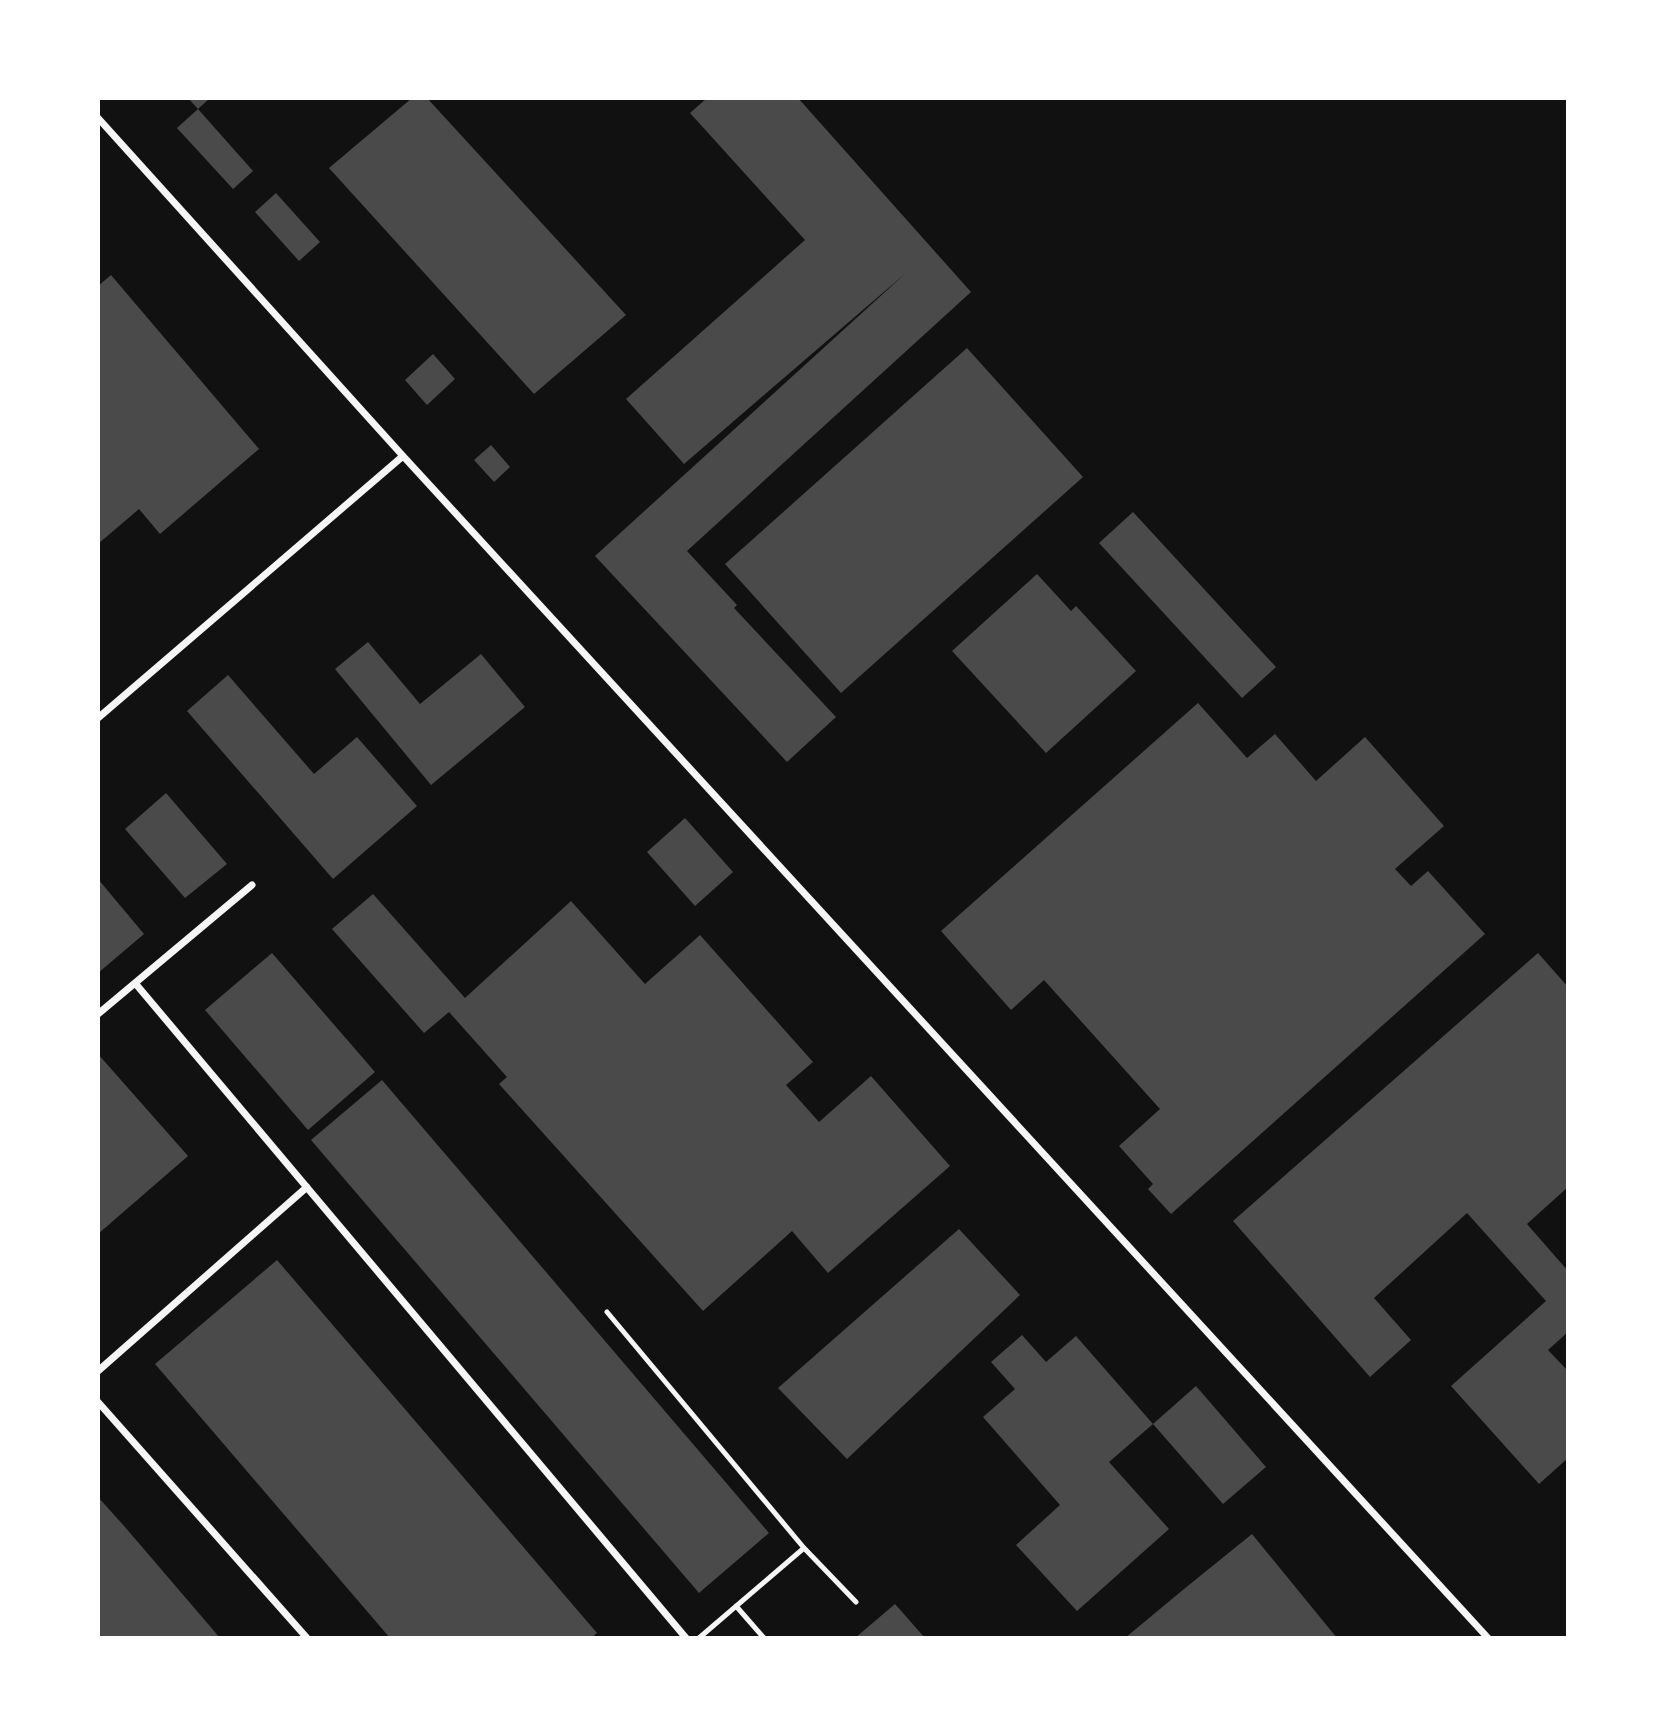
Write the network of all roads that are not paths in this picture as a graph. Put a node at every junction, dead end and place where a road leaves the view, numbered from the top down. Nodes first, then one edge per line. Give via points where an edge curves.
1 (98, 118) edge
2 (403, 456) junction
3 (98, 718) edge
4 (252, 885) dead end
5 (135, 983) junction
6 (98, 1014) edge
7 (307, 1187) junction
8 (607, 1312) dead end
9 (98, 1371) edge
10 (98, 1402) edge
11 (804, 1548) junction
12 (856, 1602) dead end
13 (736, 1606) junction
14 (307, 1638) edge
15 (686, 1638) edge
16 (699, 1638) edge
17 (764, 1638) edge
18 (1488, 1638) edge

1 - 2 street
2 - 3 street
2 - 18 street
4 - 5 street
5 - 6 street
5 - 7 street
7 - 9 street
7 - 15 street
8 - 11 lane
10 - 14 street
11 - 12 lane
11 - 13 lane
13 - 16 lane
13 - 17 lane

